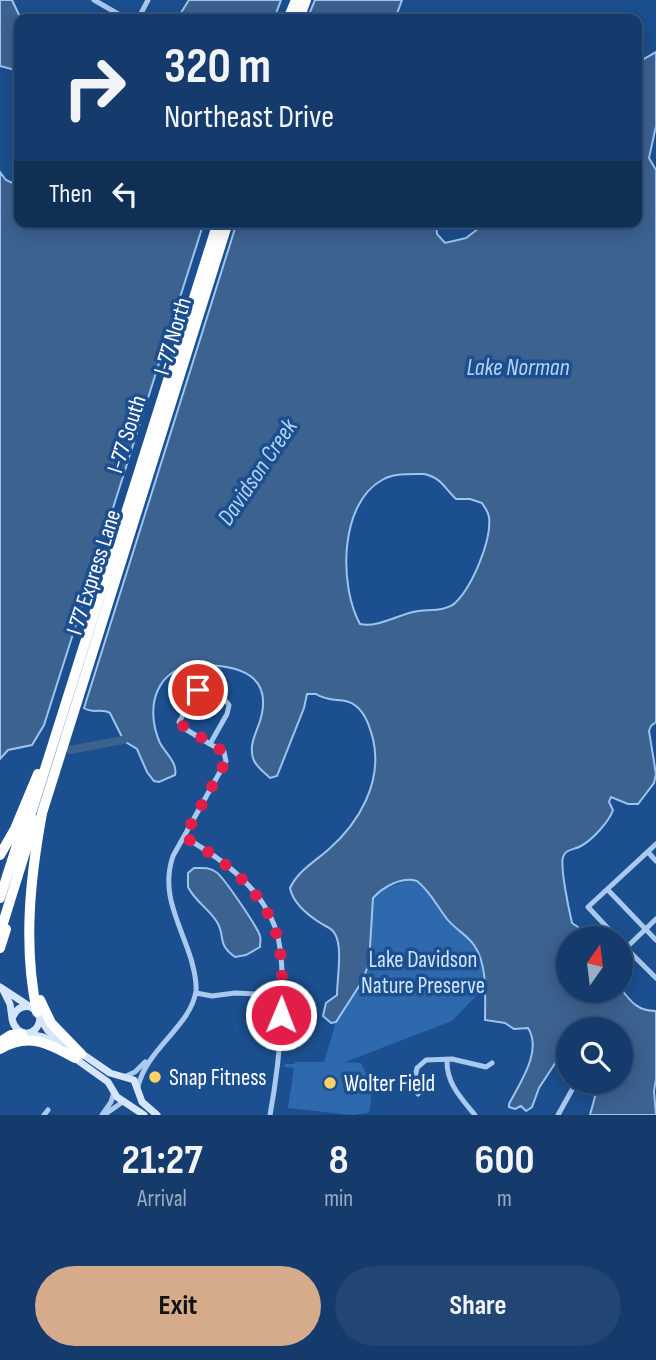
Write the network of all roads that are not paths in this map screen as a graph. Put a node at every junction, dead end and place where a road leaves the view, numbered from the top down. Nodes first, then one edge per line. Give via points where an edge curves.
1 (94, 0) edge
2 (118, 14) edge
3 (214, 228) edge
4 (214, 228) edge
5 (224, 228) edge
6 (224, 228) edge
7 (211, 744) junction
8 (43, 761) junction
9 (42, 813) junction
10 (184, 837) junction
11 (656, 844) edge
12 (648, 852) junction
13 (0, 855) edge
14 (656, 861) edge
15 (608, 890) junction
16 (0, 898) edge
17 (0, 912) edge
18 (656, 919) edge
19 (606, 926) edge
20 (646, 929) junction
21 (0, 933) edge
22 (31, 934) junction
23 (634, 938) edge
24 (656, 940) edge
25 (0, 948) edge
26 (634, 955) edge
27 (656, 978) edge
28 (1, 988) edge
29 (196, 993) junction
30 (282, 995) junction
31 (36, 1013) junction
32 (12, 1019) junction
33 (25, 1034) junction
34 (0, 1042) edge
35 (0, 1049) edge
36 (78, 1056) junction
37 (447, 1059) junction
38 (148, 1061) junction
39 (492, 1063) dead end
40 (123, 1076) junction
41 (138, 1089) junction
42 (113, 1090) junction
43 (418, 1094) dead end
44 (570, 1094) edge
45 (125, 1102) junction
46 (472, 1114) edge
47 (103, 1115) edge
48 (144, 1115) edge
49 (157, 1115) edge
50 (270, 1115) edge
51 (558, 1115) edge

1 - 2 street
3 - 8 highway, I-77 South
4 - 17 highway, I 77 Express Lane
5 - 9 highway, I-77 North
6 - 21 highway, I 77 Express Lane
7 - 7 street via 179,722 202,688 229,705
7 - 10 street via 224,752 226,761
8 - 13 highway
8 - 16 highway, I-77 South
9 - 22 highway via 29,888
9 - 25 highway
10 - 29 street via 173,856 167,885 195,972
10 - 30 street via 232,869 266,910 280,951
11 - 12 street
12 - 14 street
12 - 15 street
15 - 19 street via 588,907
15 - 20 street
18 - 20 street
20 - 23 street
20 - 24 street
22 - 31 highway
22 - 36 highway via 42,1006
26 - 27 street
28 - 31 main road
28 - 32 main road
29 - 30 street
29 - 38 street via 184,1017
30 - 50 street via 280,1054
31 - 32 main road via 23,1007
31 - 33 main road via 38,1027
31 - 36 main road via 48,1031
32 - 33 main road via 15,1028
33 - 34 highway
33 - 36 main road via 53,1041
35 - 36 highway via 35,1040
36 - 40 main road
36 - 42 main road
37 - 39 street via 474,1066
37 - 43 street via 420,1064 413,1086
37 - 46 street via 452,1086
38 - 40 street
38 - 41 street
40 - 41 main road via 134,1080
40 - 42 main road via 114,1081
41 - 45 main road via 134,1099
41 - 49 main road via 144,1104
42 - 45 main road
42 - 47 street
44 - 51 street
45 - 47 street
45 - 48 main road

